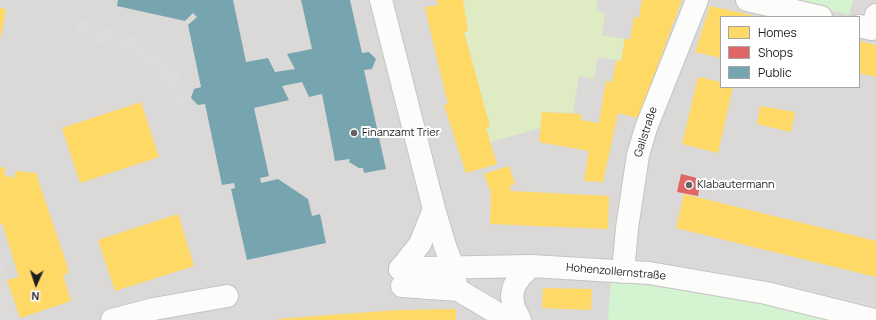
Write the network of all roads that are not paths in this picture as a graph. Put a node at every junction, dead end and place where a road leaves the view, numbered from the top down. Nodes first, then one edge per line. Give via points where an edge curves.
1 (381, 0) edge
2 (698, 0) edge
3 (747, 0) edge
4 (876, 15) edge
5 (817, 16) edge
6 (860, 26) edge
7 (434, 209) junction
8 (531, 266) junction
9 (453, 267) junction
10 (623, 272) junction
11 (401, 277) junction
12 (458, 290) junction
13 (227, 296) dead end
14 (112, 320) edge
15 (509, 320) edge
16 (520, 320) edge
17 (875, 320) edge

1 - 7 street
2 - 10 street, Gallstraße via 646,128 638,155
3 - 5 street
4 - 6 street via 872,29
7 - 9 street
7 - 11 street via 420,244
8 - 9 street, Hohenzollernstraße
8 - 10 street, Hohenzollernstraße
8 - 16 street via 514,286 514,308
9 - 11 street, Hohenzollernstraße
9 - 12 street
10 - 17 street, Hohenzollernstraße via 649,273 766,293
11 - 12 street
12 - 15 street
13 - 14 street via 154,309

